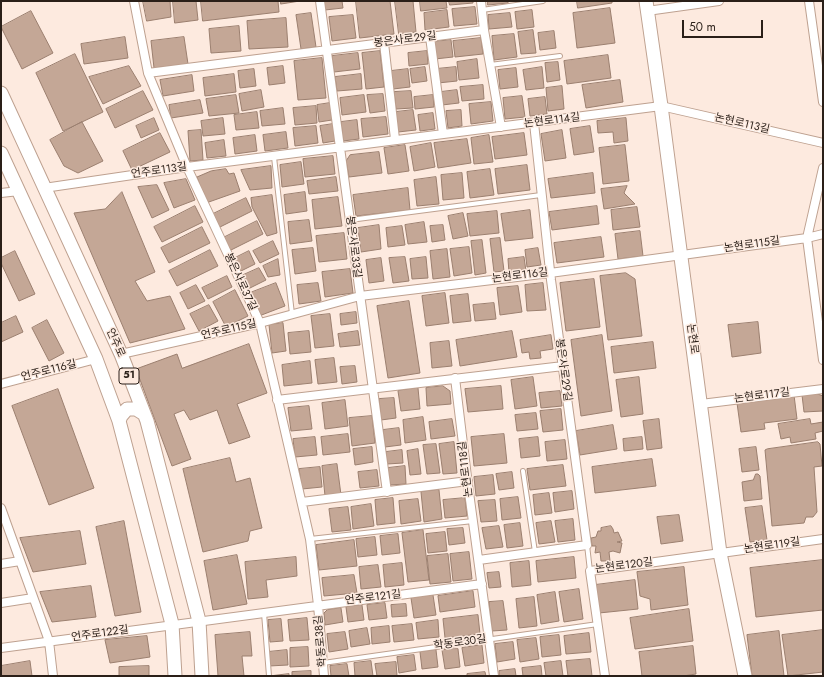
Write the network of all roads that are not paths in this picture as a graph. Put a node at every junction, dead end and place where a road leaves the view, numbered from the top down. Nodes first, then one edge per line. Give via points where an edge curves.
1 (134, 1) edge
2 (320, 1) edge
3 (543, 1) edge
4 (719, 1) edge
5 (809, 1) edge
6 (482, 5) edge
7 (646, 6) edge
8 (484, 30) junction
9 (430, 37) junction
10 (384, 43) junction
11 (326, 50) junction
12 (560, 56) dead end
13 (490, 65) junction
14 (148, 73) junction
15 (822, 79) edge
16 (1, 93) edge
17 (823, 102) edge
18 (662, 106) junction
19 (534, 123) junction
20 (501, 127) junction
21 (443, 134) junction
22 (395, 139) junction
23 (823, 143) edge
24 (340, 146) junction
25 (1, 153) edge
26 (274, 156) junction
27 (187, 167) junction
28 (823, 168) edge
29 (44, 188) junction
30 (19, 191) junction
31 (1, 193) edge
32 (542, 195) junction
33 (350, 220) junction
34 (823, 234) edge
35 (807, 238) junction
36 (681, 255) junction
37 (550, 272) junction
38 (360, 296) junction
39 (819, 304) edge
40 (292, 314) junction
41 (260, 323) junction
42 (120, 354) junction
43 (96, 359) junction
44 (823, 360) edge
45 (563, 366) junction
46 (455, 378) junction
47 (1, 384) edge
48 (823, 388) edge
49 (372, 389) junction
50 (277, 400) junction
51 (701, 404) junction
52 (144, 414) junction
53 (119, 421) junction
54 (523, 471) dead end
55 (468, 482) junction
56 (387, 492) junction
57 (302, 502) junction
58 (1, 508) edge
59 (473, 520) junction
60 (4, 524) edge
61 (823, 538) edge
62 (310, 540) junction
63 (587, 545) junction
64 (535, 553) junction
65 (720, 553) junction
66 (479, 560) junction
67 (20, 561) junction
68 (1, 564) edge
69 (590, 571) junction
70 (482, 584) junction
71 (33, 598) junction
72 (1, 603) edge
73 (318, 605) junction
74 (264, 612) junction
75 (198, 621) junction
76 (172, 624) junction
77 (598, 624) junction
78 (490, 639) junction
79 (49, 641) junction
80 (1, 648) edge
81 (322, 663) junction
82 (53, 676) edge
83 (175, 676) edge
84 (202, 676) edge
85 (269, 676) edge
86 (324, 676) edge
87 (494, 676) edge
88 (605, 676) edge
89 (745, 676) edge

1 - 14 street, 봉은사로37길
2 - 11 street, 봉은사로33길
3 - 6 lane
4 - 7 street
5 - 15 street
6 - 8 street
7 - 18 main road, 논현로
8 - 9 street, 봉은사로29길
8 - 13 street
9 - 10 street, 봉은사로29길
9 - 21 street
10 - 11 street, 봉은사로29길
10 - 22 street
11 - 14 street
11 - 24 street, 봉은사로33길
12 - 13 lane
13 - 20 street
14 - 27 street, 봉은사로37길
15 - 17 street
16 - 29 main road, 언주로 / 51
18 - 19 street, 논현로114길
18 - 23 street, 논현로113길
18 - 36 main road, 논현로
19 - 20 street, 논현로114길
19 - 32 street, 봉은사로29길
20 - 21 street, 논현로114길
21 - 22 street, 논현로114길
22 - 24 street, 논현로114길
24 - 26 street, 언주로113길
24 - 33 street, 봉은사로33길
25 - 30 main road, 51
26 - 27 street, 언주로113길
26 - 40 lane
27 - 29 street, 언주로113길
27 - 41 street, 봉은사로37길
28 - 35 street
29 - 42 main road, 언주로 / 51
30 - 31 street
30 - 43 main road, 51
32 - 33 lane
32 - 37 street, 봉은사로29길
33 - 38 street, 봉은사로33길
34 - 35 street, 논현로115길
35 - 36 street, 논현로115길
35 - 39 street
36 - 37 street, 논현로116길
36 - 51 main road, 논현로
37 - 38 street, 논현로116길
37 - 45 street, 봉은사로29길
38 - 40 street, 언주로115길
38 - 49 street, 봉은사로33길
39 - 44 street
40 - 41 street, 언주로115길
41 - 42 street, 언주로115길
41 - 50 street, 봉은사로37길
42 - 52 main road, 언주로 / 51
43 - 47 street, 언주로116길
43 - 53 main road, 51
45 - 46 street
45 - 63 street, 봉은사로29길
46 - 49 street
46 - 55 street, 논현로118길
48 - 51 street, 논현로117길
49 - 50 street
49 - 56 street, 봉은사로33길
50 - 57 street, 봉은사로37길
51 - 65 main road, 논현로
52 - 53 main road via 131,408
52 - 75 main road, 언주로 / 51
53 - 76 main road, 51
54 - 64 lane
55 - 56 street
55 - 59 street, 논현로118길
56 - 57 street
57 - 62 street, 봉은사로37길
58 - 60 street
59 - 62 lane
59 - 66 street, 논현로118길
60 - 67 street
61 - 65 street, 논현로119길
62 - 73 street, 봉은사로37길
63 - 64 street
63 - 69 lane, 논현로120길
64 - 66 street
65 - 69 street, 논현로120길
65 - 89 main road, 논현로
66 - 70 street, 논현로118길
67 - 68 street
67 - 71 street
69 - 77 street
70 - 73 street, 언주로121길
70 - 78 street, 논현로118길
71 - 72 street
71 - 79 street
73 - 74 street, 언주로121길
73 - 81 street, 학동로38길
74 - 75 street, 언주로121길
74 - 85 lane
75 - 76 street, 언주로122길
75 - 84 main road, 언주로 / 51
76 - 79 street, 언주로122길
76 - 83 main road, 51
77 - 78 lane, 학동로30길
77 - 88 street
78 - 81 lane, 학동로30길
78 - 87 street, 논현로118길
79 - 80 street, 언주로122길
79 - 82 street
81 - 86 street, 학동로38길

